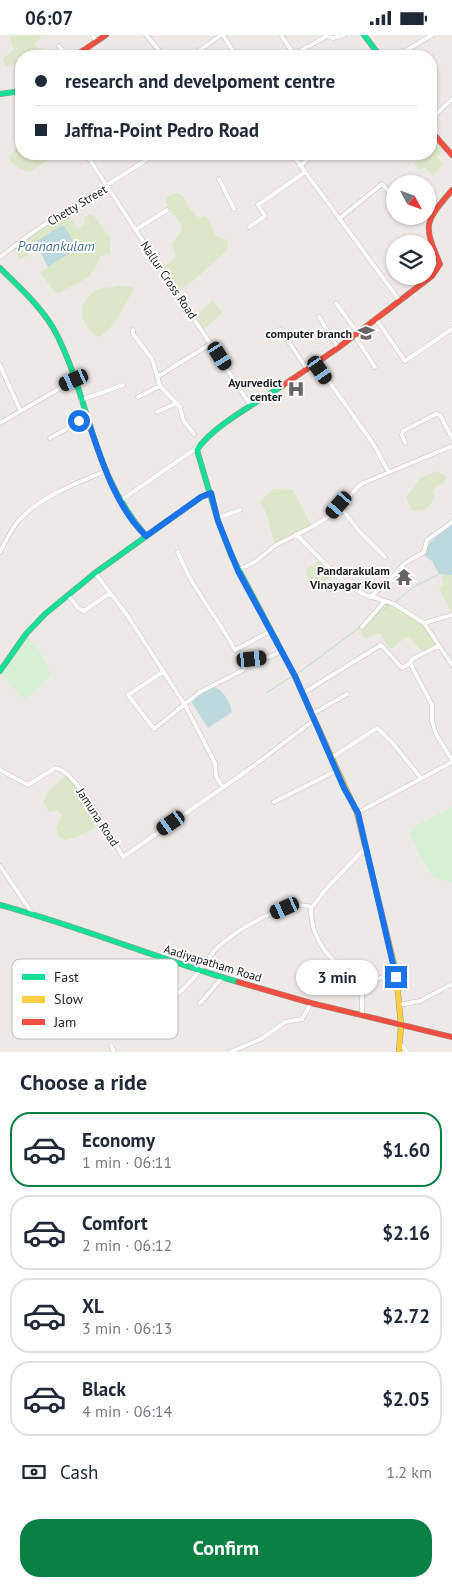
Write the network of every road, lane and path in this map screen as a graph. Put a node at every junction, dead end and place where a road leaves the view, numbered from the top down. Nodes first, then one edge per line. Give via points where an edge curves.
1 (92, 35) edge
2 (106, 35) edge
3 (146, 35) edge
4 (222, 35) edge
5 (281, 35) edge
6 (327, 35) edge
7 (344, 35) edge
8 (364, 35) edge
9 (432, 35) edge
10 (96, 41) junction
11 (59, 46) dead end
12 (62, 50) edge
13 (83, 50) edge
14 (159, 50) edge
15 (201, 50) edge
16 (231, 50) edge
17 (289, 50) edge
18 (301, 50) edge
19 (375, 50) edge
20 (407, 50) edge
21 (15, 92) edge
22 (0, 94) edge
23 (452, 99) edge
24 (437, 113) edge
25 (437, 138) edge
26 (452, 155) edge
27 (90, 160) edge
28 (146, 160) edge
29 (296, 160) edge
30 (306, 160) edge
31 (300, 165) junction
32 (305, 172) junction
33 (219, 179) dead end
34 (108, 186) junction
35 (386, 188) edge
36 (452, 190) edge
37 (234, 209) dead end
38 (167, 210) dead end
39 (338, 219) junction
40 (249, 227) dead end
41 (135, 230) junction
42 (0, 257) edge
43 (0, 268) edge
44 (400, 301) junction
45 (336, 303) dead end
46 (319, 317) dead end
47 (376, 319) junction
48 (280, 329) dead end
49 (452, 329) edge
50 (133, 331) dead end
51 (355, 334) junction
52 (212, 343) junction
53 (338, 348) junction
54 (316, 363) junction
55 (0, 365) edge
56 (375, 367) dead end
57 (307, 369) junction
58 (157, 377) junction
59 (74, 380) junction
60 (123, 385) dead end
61 (160, 386) junction
62 (138, 397) dead end
63 (81, 400) junction
64 (177, 403) junction
65 (252, 406) junction
66 (20, 410) junction
67 (158, 412) dead end
68 (87, 418) junction
69 (0, 423) edge
70 (194, 434) dead end
71 (452, 437) edge
72 (50, 438) dead end
73 (405, 443) dead end
74 (452, 446) edge
75 (198, 447) junction
76 (106, 471) junction
77 (388, 471) junction
78 (211, 493) junction
79 (120, 501) junction
80 (339, 505) junction
81 (240, 510) dead end
82 (217, 518) junction
83 (452, 522) edge
84 (296, 534) junction
85 (146, 536) junction
86 (1, 545) edge
87 (0, 552) edge
88 (178, 552) dead end
89 (385, 557) dead end
90 (238, 571) junction
91 (95, 573) junction
92 (68, 595) junction
93 (113, 596) junction
94 (370, 597) junction
95 (385, 601) junction
96 (452, 615) edge
97 (424, 623) junction
98 (362, 627) dead end
99 (271, 631) junction
100 (438, 645) junction
101 (282, 651) junction
102 (410, 663) junction
103 (452, 665) edge
104 (0, 671) edge
105 (164, 671) junction
106 (302, 693) junction
107 (347, 694) dead end
108 (185, 705) junction
109 (312, 714) junction
110 (314, 720) junction
111 (331, 758) junction
112 (452, 761) edge
113 (0, 770) edge
114 (336, 771) junction
115 (421, 778) junction
116 (222, 787) junction
117 (274, 802) dead end
118 (358, 813) junction
119 (365, 848) junction
120 (0, 866) edge
121 (0, 905) edge
122 (310, 907) junction
123 (32, 913) junction
124 (165, 959) edge
125 (178, 963) edge
126 (200, 971) junction
127 (396, 972) junction
128 (223, 977) junction
129 (452, 983) edge
130 (362, 985) junction
131 (178, 992) edge
132 (200, 1003) dead end
133 (311, 1003) junction
134 (399, 1005) junction
135 (362, 1014) junction
136 (401, 1025) junction
137 (452, 1037) edge
138 (400, 1044) junction
139 (111, 1045) dead end
140 (114, 1052) edge
141 (230, 1052) edge
142 (399, 1052) edge
143 (408, 1052) edge

1 - 10 street
2 - 10 main road
3 - 14 street
4 - 15 street
4 - 16 street
5 - 17 street
6 - 7 street via 333,38
6 - 18 street
8 - 19 main road
9 - 20 street
10 - 13 main road
11 - 12 street
21 - 22 main road
23 - 24 street
25 - 26 main road
27 - 34 street, Nallur Cross Road
28 - 34 street, Chetty Street
29 - 31 street
30 - 31 street
31 - 32 street
32 - 39 street
32 - 40 street via 258,205 265,216
33 - 37 street
34 - 41 street, Nallur Cross Road
34 - 42 street, Chetty Street via 28,234
35 - 39 street via 382,184
36 - 44 main road via 429,219 430,240 440,259 438,269
38 - 41 street
39 - 44 street
41 - 52 street, Nallur Cross Road
43 - 59 main road via 57,333
44 - 47 main road
45 - 51 street
46 - 53 street
47 - 49 street via 406,361
47 - 51 main road
48 - 57 street
50 - 58 street via 152,359
51 - 53 main road
51 - 56 street
52 - 58 street
52 - 65 street, Nallur Cross Road
53 - 54 main road
54 - 57 main road
54 - 77 street via 374,445
55 - 66 street
57 - 65 main road
58 - 61 street
59 - 63 main road
59 - 66 street
60 - 63 street
61 - 62 street
61 - 64 street
63 - 68 main road
64 - 67 street
64 - 70 street
65 - 75 main road
66 - 69 street
68 - 72 street
68 - 76 main road
71 - 73 street via 440,415 436,414 403,431
74 - 77 street
75 - 78 main road
75 - 79 street
76 - 79 main road
76 - 86 street via 71,486 32,510 20,519
77 - 80 street via 361,484
78 - 82 main road
78 - 85 main road
79 - 85 main road
80 - 84 street via 332,514
80 - 89 street
81 - 82 street
82 - 90 main road
83 - 94 street via 428,539 424,552 397,569 387,583
84 - 90 street
84 - 94 street via 339,578
85 - 91 main road
86 - 87 street
88 - 99 street via 183,567 235,651
90 - 99 main road
91 - 92 main road
91 - 93 street
92 - 93 street via 84,611 107,595
92 - 104 main road via 33,625
93 - 105 street
94 - 95 street
95 - 97 street
95 - 98 street
96 - 97 street
97 - 100 street
99 - 101 main road
100 - 102 street
100 - 103 street
101 - 106 main road
101 - 108 street via 252,659 243,670 200,692
102 - 106 street via 402,668 381,645
102 - 112 street via 432,705 436,734
105 - 108 street
105 - 108 street via 128,695 154,729
106 - 109 main road
107 - 109 street
108 - 116 street via 215,763 216,776
109 - 110 main road
110 - 111 main road
110 - 116 street, Jamuna Road
111 - 114 main road
111 - 115 street via 377,727
112 - 115 street
113 - 116 street, Jamuna Road via 28,785 60,768 76,783 123,857
114 - 117 street
114 - 118 main road
115 - 118 street
118 - 119 main road
119 - 122 street
119 - 127 main road
120 - 123 street
121 - 123 main road, Aadiyapatham Road
122 - 126 street via 285,908 248,926 219,947
122 - 130 street via 314,935 332,959
123 - 124 main road, Aadiyapatham Road
125 - 126 main road, Aadiyapatham Road
126 - 128 main road, Aadiyapatham Road
126 - 131 street
127 - 130 street
127 - 134 main road
128 - 132 street
128 - 133 main road, Aadiyapatham Road
129 - 134 street via 420,1001
130 - 135 street
133 - 135 main road, Aadiyapatham Road
133 - 141 street via 302,1019 285,1022 260,1039
134 - 136 main road
135 - 136 main road, Aadiyapatham Road
136 - 137 main road, Aadiyapatham Road
136 - 138 main road
138 - 142 main road
138 - 143 street
139 - 140 street

